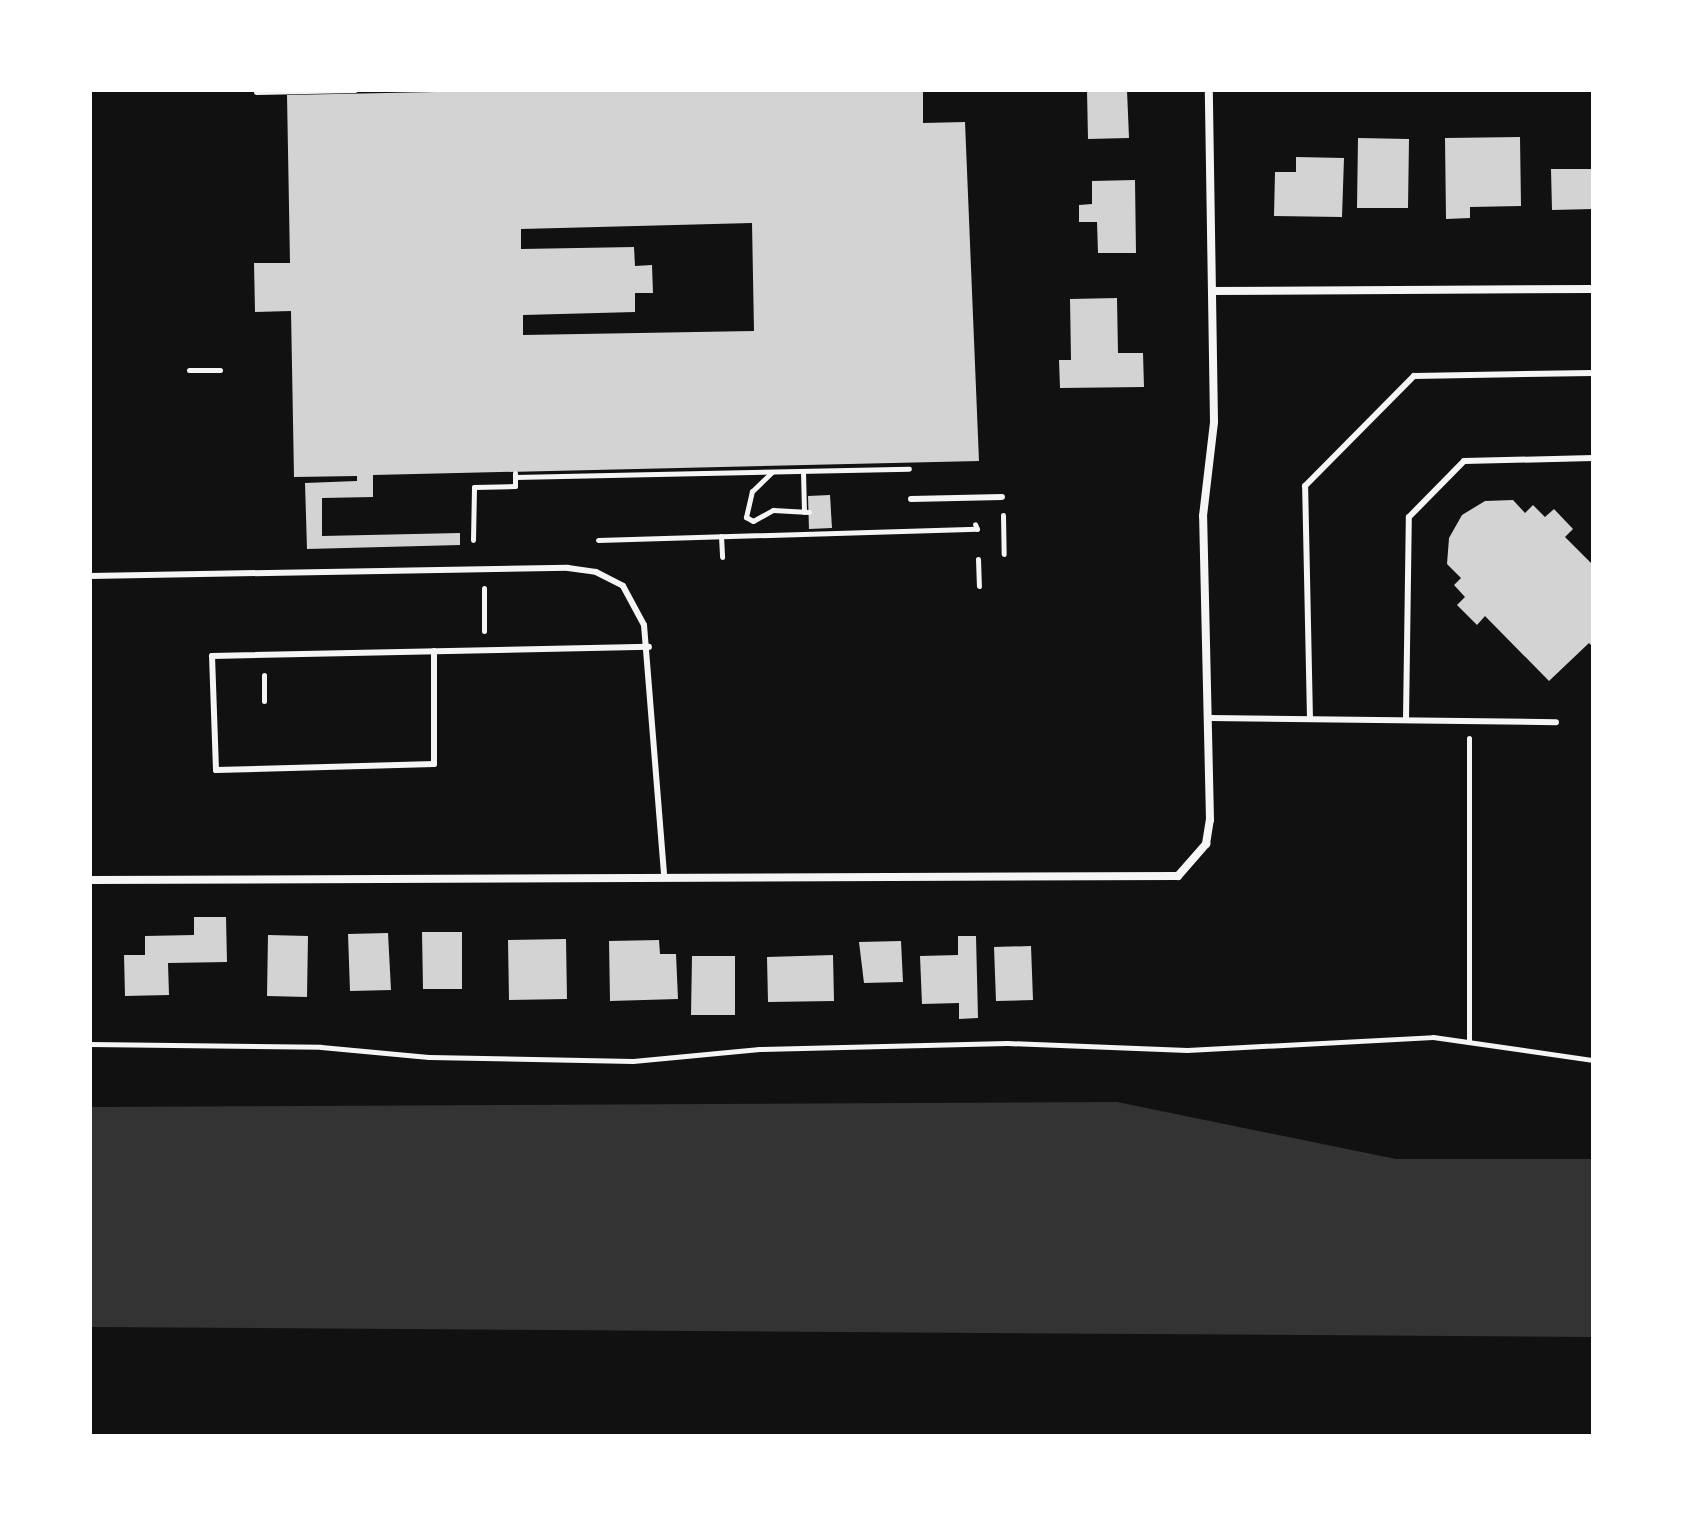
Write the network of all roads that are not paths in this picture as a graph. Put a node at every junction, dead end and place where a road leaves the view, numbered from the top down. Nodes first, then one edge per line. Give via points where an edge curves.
1 (1209, 90) edge
2 (1593, 289) edge
3 (1212, 291) junction
4 (1593, 373) edge
5 (1593, 458) edge
6 (1002, 497) dead end
7 (911, 499) dead end
8 (90, 576) edge
9 (649, 647) junction
10 (434, 651) junction
11 (1210, 718) junction
12 (1310, 719) junction
13 (1406, 720) junction
14 (1556, 722) dead end
15 (664, 876) junction
16 (90, 880) edge

1 - 3 street
2 - 3 street
3 - 11 street via 1214,422 1203,516
4 - 12 lane via 1414,376 1305,486
5 - 13 lane via 1464,461 1409,517
6 - 7 lane
8 - 9 lane via 568,568 596,572 623,586 634,599
9 - 10 lane
9 - 15 lane
10 - 10 lane via 212,656 216,770 434,764
11 - 12 lane
11 - 15 street via 1206,844 1178,876
12 - 13 lane
13 - 14 lane
15 - 16 street

